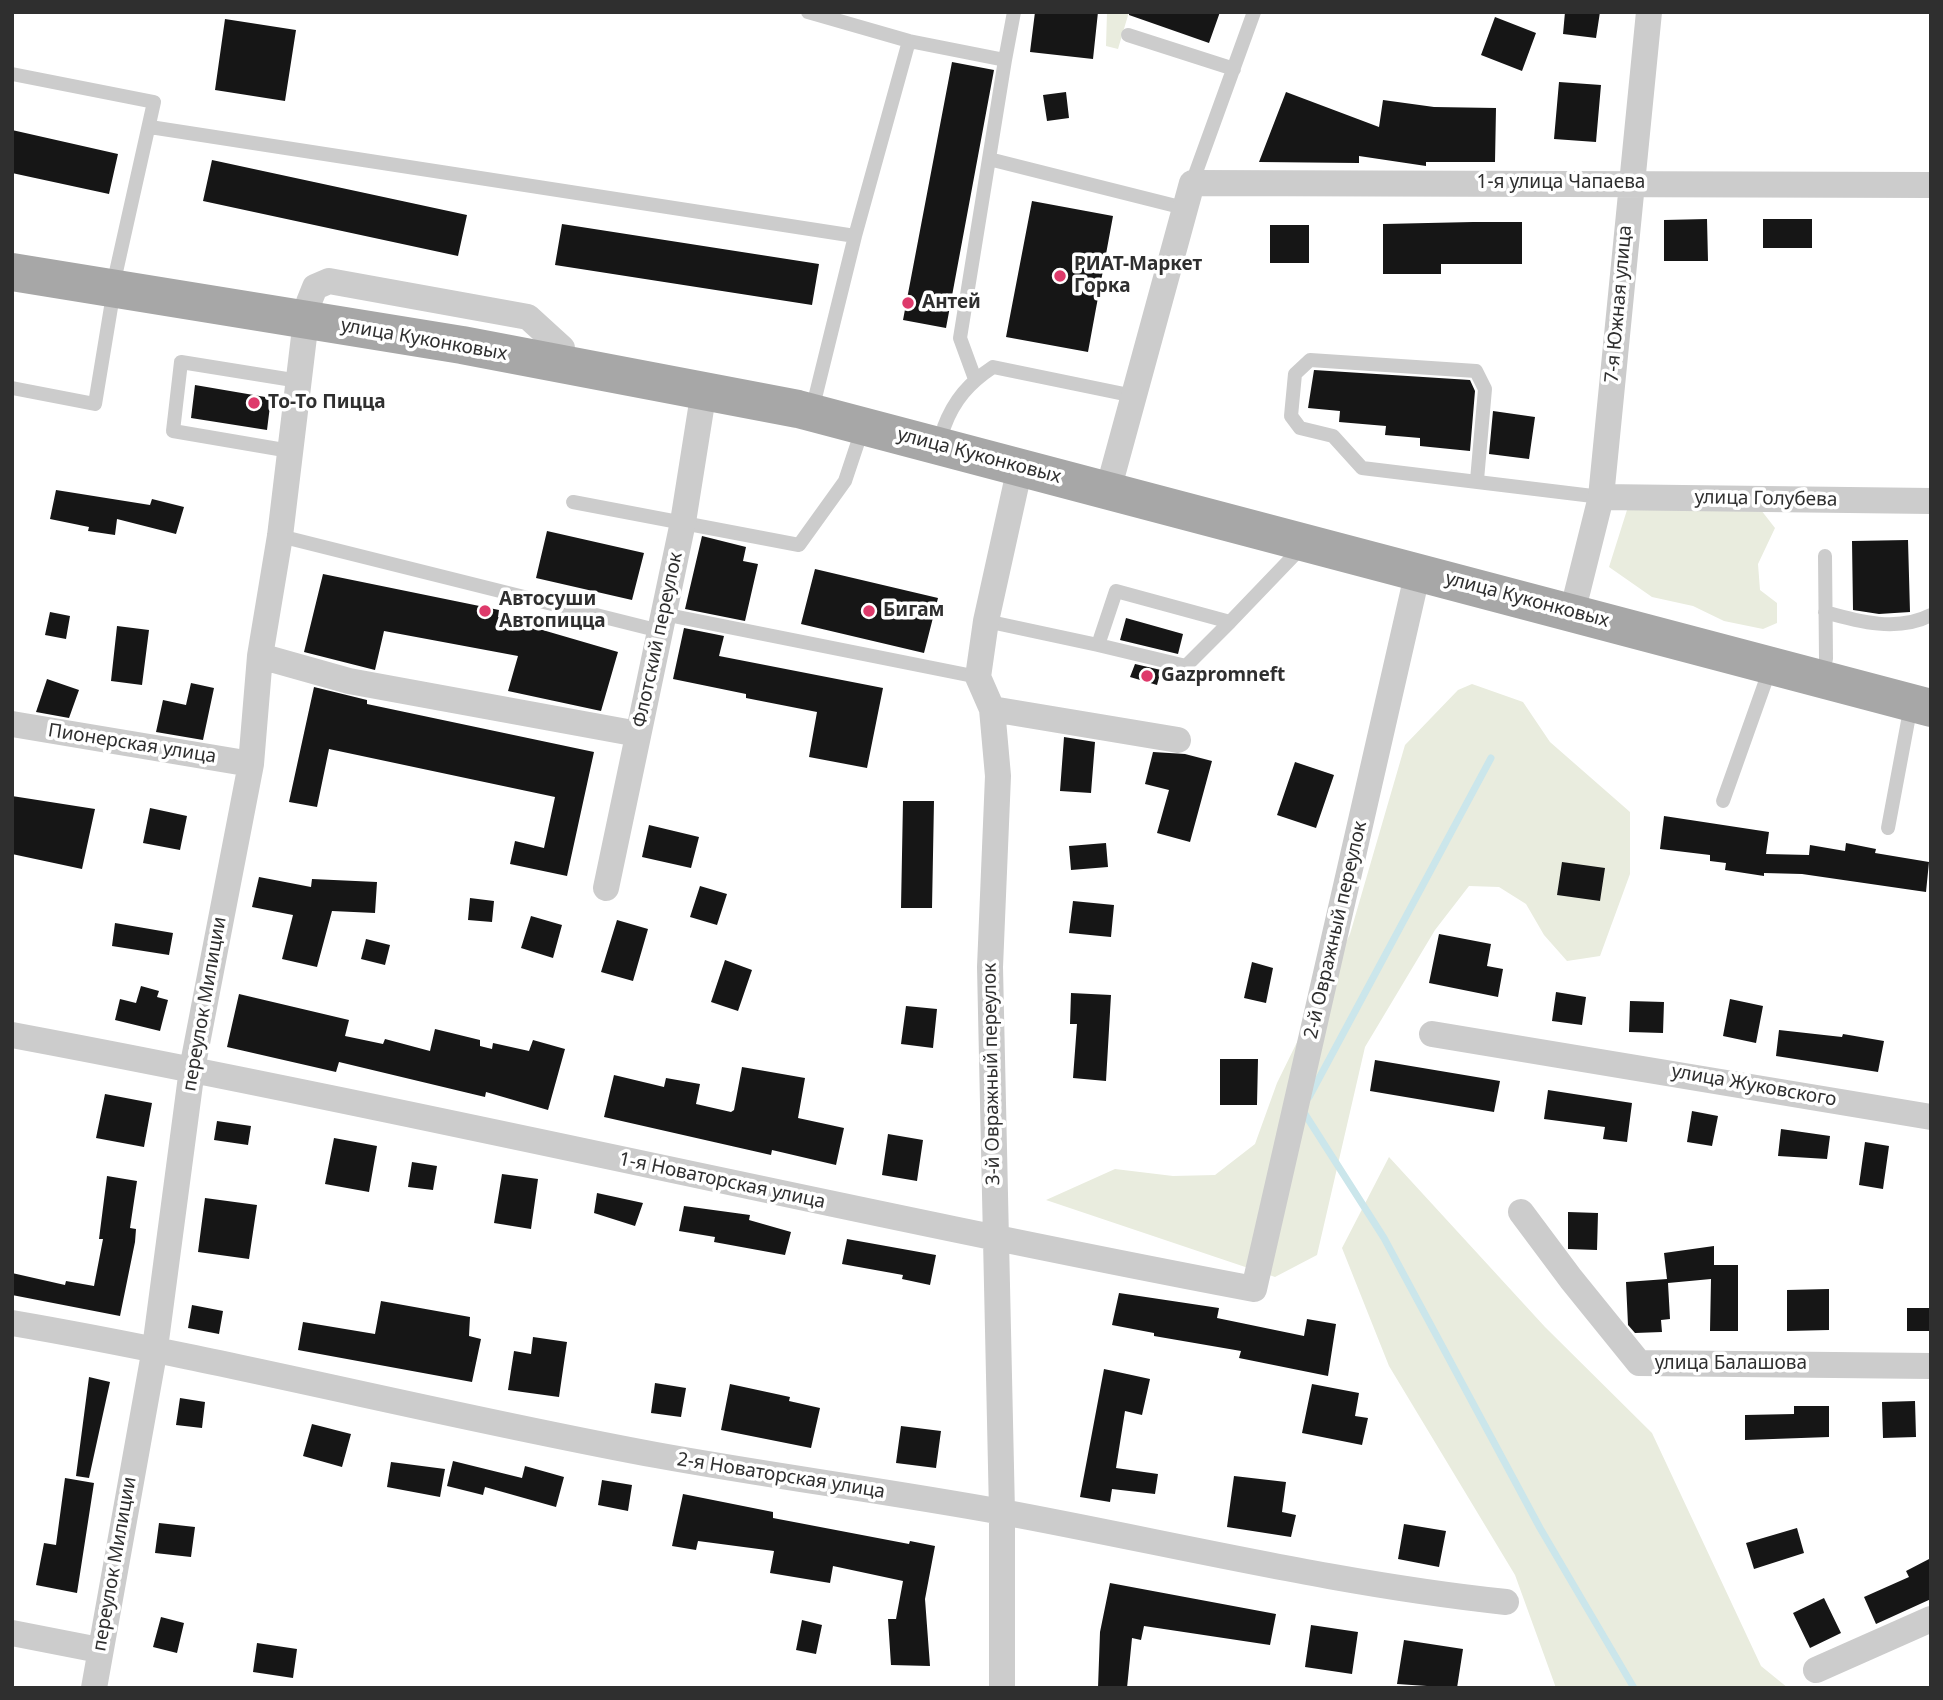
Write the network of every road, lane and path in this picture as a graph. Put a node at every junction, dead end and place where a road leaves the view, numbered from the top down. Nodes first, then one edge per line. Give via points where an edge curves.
1 (808, 12) edge
2 (1014, 12) edge
3 (1254, 12) edge
4 (1649, 12) edge
5 (1128, 34) dead end
6 (909, 40) junction
7 (1006, 60) junction
8 (1234, 69) junction
9 (12, 74) edge
10 (150, 127) junction
11 (989, 159) junction
12 (1192, 183) junction
13 (1630, 183) junction
14 (1931, 185) edge
15 (1184, 208) junction
16 (855, 236) junction
17 (12, 256) edge
18 (12, 272) edge
19 (115, 280) junction
20 (308, 311) junction
21 (975, 379) junction
22 (299, 381) junction
23 (12, 388) edge
24 (704, 390) junction
25 (1134, 396) junction
26 (815, 398) junction
27 (863, 426) junction
28 (944, 427) junction
29 (290, 452) junction
30 (1020, 467) junction
31 (1113, 472) junction
32 (1477, 480) junction
33 (1601, 497) junction
34 (1931, 501) edge
35 (573, 502) dead end
36 (683, 522) junction
37 (280, 536) junction
38 (1307, 542) junction
39 (1825, 555) dead end
40 (1418, 571) junction
41 (1577, 593) junction
42 (1825, 612) junction
43 (1931, 615) edge
44 (986, 621) junction
45 (1230, 622) junction
46 (662, 623) junction
47 (1098, 645) junction
48 (260, 656) junction
49 (1826, 659) junction
50 (1772, 665) junction
51 (978, 677) junction
52 (1924, 700) edge
53 (992, 709) junction
54 (12, 724) edge
55 (638, 734) junction
56 (1178, 740) dead end
57 (251, 764) junction
58 (1723, 802) dead end
59 (1888, 828) dead end
60 (606, 888) dead end
61 (1432, 1034) dead end
62 (12, 1035) edge
63 (192, 1069) junction
64 (1931, 1117) edge
65 (1521, 1212) dead end
66 (995, 1240) junction
67 (1254, 1289) joint
68 (12, 1322) edge
69 (155, 1348) junction
70 (1931, 1366) edge
71 (1002, 1512) junction
72 (1506, 1602) dead end
73 (1931, 1619) edge
74 (12, 1633) edge
75 (1816, 1670) dead end
76 (101, 1675) edge
77 (1002, 1688) edge

1 - 6 lane
2 - 7 lane
3 - 8 lane
4 - 13 street, 7-я Южная улица
5 - 8 lane
6 - 7 lane
6 - 16 lane
7 - 11 lane
8 - 12 lane
9 - 10 lane via 154,102
10 - 16 lane
10 - 19 lane
11 - 15 lane
11 - 21 lane via 960,338
12 - 13 street, 1-я улица Чапаева
12 - 15 street
13 - 14 street, 1-я улица Чапаева
13 - 33 street, 7-я Южная улица
15 - 25 street
16 - 26 lane
17 - 19 main road, улица Куконковых
18 - 19 main road, улица Куконковых
19 - 20 main road, улица Куконковых
19 - 23 lane via 94,404
20 - 22 street, переулок Милиции
20 - 24 main road, улица Куконковых
20 - 26 main road, улица Куконковых via 562,348
21 - 25 lane via 993,367
21 - 28 lane via 952,405
22 - 29 street, переулок Милиции
22 - 29 lane via 181,362 173,431
24 - 27 main road, улица Куконковых
24 - 36 street, Флотский переулок
25 - 31 street
26 - 28 main road, улица Куконковых
27 - 30 main road, улица Куконковых
27 - 36 lane via 845,481 799,545
28 - 31 main road, улица Куконковых
29 - 37 street, переулок Милиции
30 - 38 main road, улица Куконковых
30 - 44 street
31 - 41 main road, улица Куконковых
32 - 32 lane via 1362,468 1333,436 1300,428 1291,416 1295,374 1310,360 1476,371 1485,389
32 - 33 lane
33 - 34 street, улица Голубева
33 - 41 street, 7-я Южная улица
35 - 36 lane
36 - 46 street, Флотский переулок
37 - 46 lane
37 - 48 street, переулок Милиции
38 - 40 main road, улица Куконковых
38 - 45 lane
39 - 42 lane
40 - 50 main road, улица Куконковых
40 - 67 street, 2-й Овражный переулок
41 - 49 main road, улица Куконковых
42 - 43 lane via 1862,623 1916,623
42 - 49 lane
44 - 47 lane
44 - 51 street
45 - 47 lane via 1186,666
45 - 47 lane via 1116,591
46 - 51 lane
46 - 55 street, Флотский переулок
48 - 55 street via 349,681
48 - 57 street, переулок Милиции
49 - 52 main road, улица Куконковых
50 - 52 main road, улица Куконковых
50 - 58 lane
51 - 53 street, 3-й Овражный переулок
52 - 59 lane
53 - 56 street
53 - 66 street, 3-й Овражный переулок via 998,776 990,967
54 - 57 street, Пионерская улица
55 - 60 street, Флотский переулок
57 - 63 street, переулок Милиции
61 - 64 street, улица Жуковского
62 - 63 street, 1-я Новаторская улица
63 - 66 street, 1-я Новаторская улица
63 - 69 street, переулок Милиции
65 - 70 street, улица Балашова via 1639,1363
66 - 67 street, 1-я Новаторская улица
66 - 71 street, 3-й Овражный переулок
68 - 69 street, 2-я Новаторская улица
69 - 71 street, 2-я Новаторская улица via 333,1390 655,1455
69 - 76 street, переулок Милиции
71 - 72 street, 2-я Новаторская улица via 1409,1592
71 - 77 street, 3-й Овражный переулок
73 - 75 street
74 - 76 street

